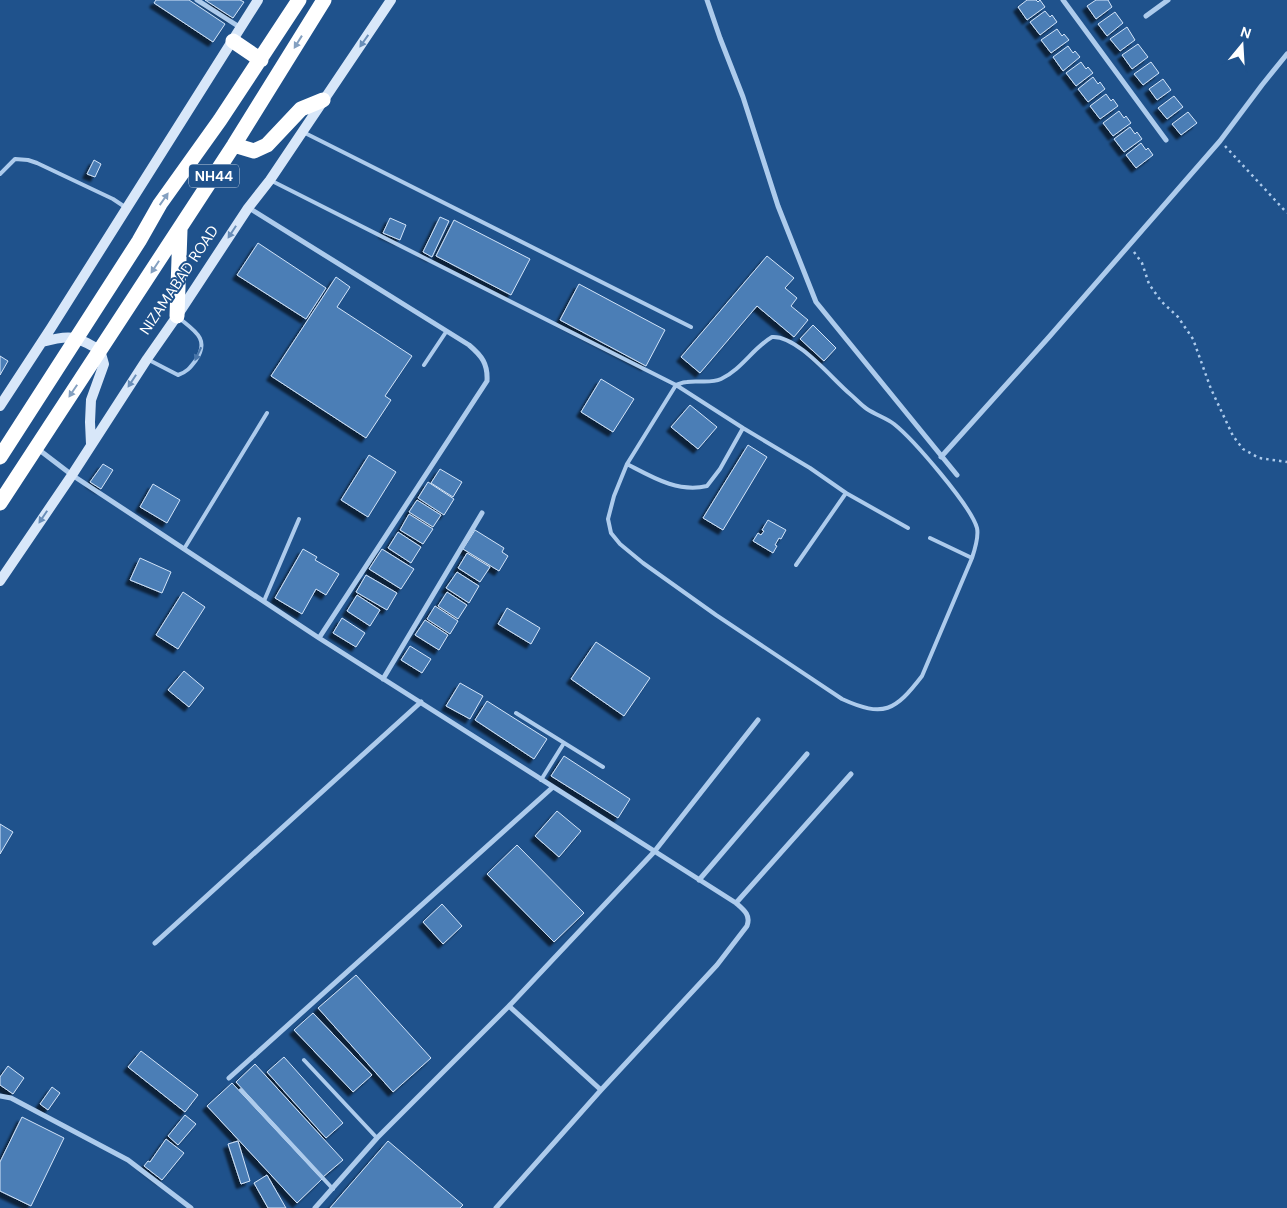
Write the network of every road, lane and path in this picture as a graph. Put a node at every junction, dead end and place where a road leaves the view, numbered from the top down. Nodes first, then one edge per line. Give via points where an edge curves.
1 (197, 0) edge
2 (258, 0) edge
3 (299, 0) edge
4 (324, 0) edge
5 (391, 0) edge
6 (707, 0) edge
7 (1063, 0) edge
8 (1168, 0) edge
9 (1146, 16) dead end
10 (242, 28) junction
11 (233, 41) junction
12 (1287, 54) edge
13 (261, 60) junction
14 (323, 100) junction
15 (301, 131) junction
16 (1166, 140) dead end
17 (1220, 141) junction
18 (234, 145) junction
19 (0, 174) edge
20 (270, 180) junction
21 (127, 208) junction
22 (248, 208) junction
23 (1287, 213) edge
24 (180, 228) junction
25 (1129, 245) junction
26 (98, 306) junction
27 (177, 316) junction
28 (119, 322) junction
29 (691, 327) dead end
30 (446, 332) junction
31 (78, 338) junction
32 (42, 342) junction
33 (100, 350) junction
34 (147, 359) junction
35 (424, 365) dead end
36 (676, 386) junction
37 (0, 406) edge
38 (267, 413) dead end
39 (742, 428) junction
40 (91, 444) junction
41 (36, 447) junction
42 (0, 457) edge
43 (941, 457) junction
44 (1287, 462) edge
45 (627, 464) junction
46 (72, 475) junction
47 (957, 475) dead end
48 (846, 493) junction
49 (0, 503) edge
50 (482, 513) dead end
51 (299, 519) dead end
52 (908, 528) dead end
53 (930, 538) dead end
54 (184, 549) junction
55 (972, 558) junction
56 (796, 565) dead end
57 (0, 581) edge
58 (264, 602) junction
59 (319, 638) junction
60 (384, 679) junction
61 (421, 702) junction
62 (516, 713) dead end
63 (758, 720) dead end
64 (564, 743) junction
65 (807, 754) dead end
66 (603, 767) dead end
67 (851, 774) dead end
68 (541, 780) junction
69 (553, 787) junction
70 (654, 852) junction
71 (698, 880) junction
72 (736, 903) junction
73 (156, 943) dead end
74 (509, 1006) junction
75 (304, 1060) dead end
76 (229, 1078) dead end
77 (241, 1090) dead end
78 (601, 1090) junction
79 (0, 1096) edge
80 (377, 1138) junction
81 (333, 1189) junction
82 (190, 1208) edge
83 (315, 1208) edge
84 (496, 1208) edge

1 - 10 street
2 - 10 main road
3 - 13 highway, NH44
4 -> 18 highway, NIZAMABAD ROAD / NH44
5 -> 14 main road, NIZAMABAD ROAD
6 - 43 street via 778,206 816,302
7 - 16 street
8 - 9 street
10 - 11 main road
11 - 13 highway
11 - 21 main road
12 - 17 street
26 -> 13 highway, NH44 via 160,204
14 - 15 main road, NIZAMABAD ROAD
14 - 18 highway via 301,109 268,145 254,151
15 - 20 main road, NIZAMABAD ROAD
15 - 29 lane
17 - 23 path
17 - 25 street
18 - 24 highway, NIZAMABAD ROAD / NH44
19 - 21 lane via 15,160 28,160
20 - 22 main road, NIZAMABAD ROAD
20 - 36 lane
21 - 32 main road
22 -> 27 main road, NIZAMABAD ROAD
22 - 30 street
24 - 27 highway
24 -> 28 highway, NIZAMABAD ROAD / NH44
25 - 43 street
25 - 44 path via 1142,263 1149,284 1193,339 1212,389 1243,450 1259,458
26 - 28 highway via 103,323
26 - 31 highway, NH44
27 - 34 main road, NIZAMABAD ROAD
27 -> 34 lane via 202,340 200,353 189,370 178,375
28 - 33 highway, NIZAMABAD ROAD / NH44
30 - 35 lane
30 - 59 street via 480,354 486,364 487,381
31 - 32 main road via 63,336
31 - 33 main road
31 - 42 highway, NH44
32 - 37 main road
33 - 40 main road via 104,364 91,400
33 -> 41 highway, NIZAMABAD ROAD / NH44
34 -> 40 main road, NIZAMABAD ROAD
36 - 39 lane
36 - 45 lane
36 - 55 lane via 722,378 772,338 778,337 804,350 866,408 894,424 927,458 967,509 977,528
38 - 54 lane
39 - 45 lane via 707,486 694,489 680,487
39 - 48 lane
40 - 46 main road, NIZAMABAD ROAD
41 - 46 street
41 - 49 highway, NIZAMABAD ROAD / NH44
43 - 47 street
45 - 55 lane via 608,519 610,533 620,544 716,615 842,698 861,707 891,708 922,676
46 - 54 street
46 -> 57 main road, NIZAMABAD ROAD
48 - 52 lane
48 - 56 lane
50 - 60 street
51 - 58 lane
53 - 55 lane
54 - 58 street
58 - 59 street
59 - 60 street
60 - 61 street
61 - 68 street
61 - 73 street
62 - 64 lane
63 - 70 street
64 - 66 lane
64 - 68 lane
65 - 71 street
67 - 72 street
68 - 69 street
69 - 70 street
69 - 76 street
70 - 71 street
70 - 74 street
71 - 72 street
72 - 78 street via 746,912 747,926 717,965
74 - 78 street
74 - 80 street
75 - 80 lane
77 - 81 lane
78 - 84 street
79 - 82 street via 11,1098 128,1160
80 - 81 street
81 - 83 street

